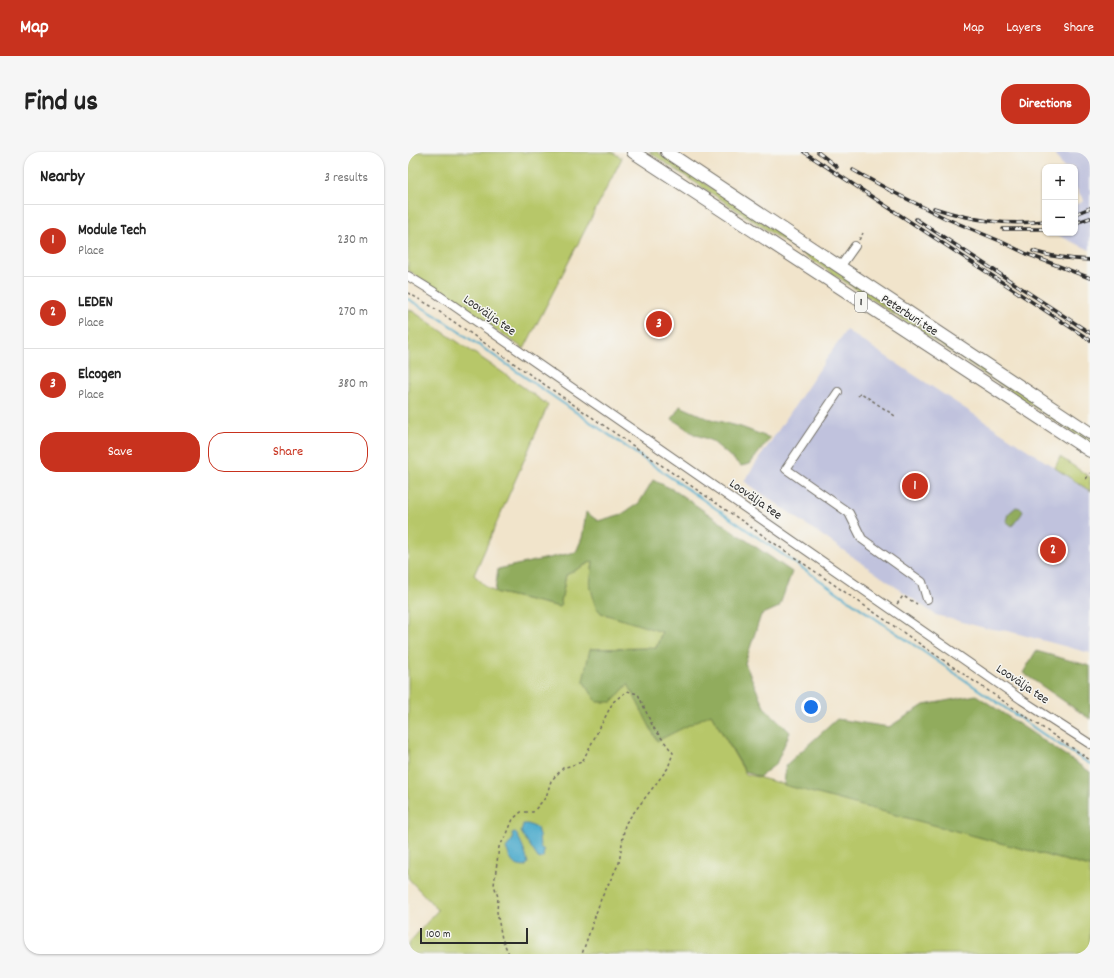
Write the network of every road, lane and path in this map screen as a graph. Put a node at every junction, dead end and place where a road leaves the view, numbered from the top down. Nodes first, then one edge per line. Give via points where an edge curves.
1 (633, 152) edge
2 (667, 152) edge
3 (855, 246) dead end
4 (840, 267) junction
5 (408, 276) edge
6 (408, 293) edge
7 (838, 392) dead end
8 (858, 396) dead end
9 (895, 416) dead end
10 (1090, 433) edge
11 (1090, 451) edge
12 (1090, 473) edge
13 (1086, 479) dead end
14 (927, 599) dead end
15 (917, 604) dead end
16 (891, 612) junction
17 (885, 621) junction
18 (1090, 744) edge
19 (1090, 760) edge
20 (509, 954) edge
21 (582, 954) edge

1 - 11 highway, Peterburi tee / 1
2 - 4 highway, Peterburi tee / 1
3 - 4 street
4 - 10 highway, Peterburi tee / 1
5 - 16 street, Loovälja tee
6 - 17 path via 431,306
7 - 14 street via 786,469 849,512 862,539 922,582
8 - 9 path via 861,393
12 - 13 path
15 - 16 path via 904,596
16 - 17 path
16 - 18 street, Loovälja tee
17 - 19 path
20 - 21 path via 502,939 497,912 498,897 494,885 499,847 513,819 521,812 533,812 546,797 551,781 563,768 582,762 613,702 627,691 638,694 653,727 674,753 668,768 625,824 619,863 601,900

